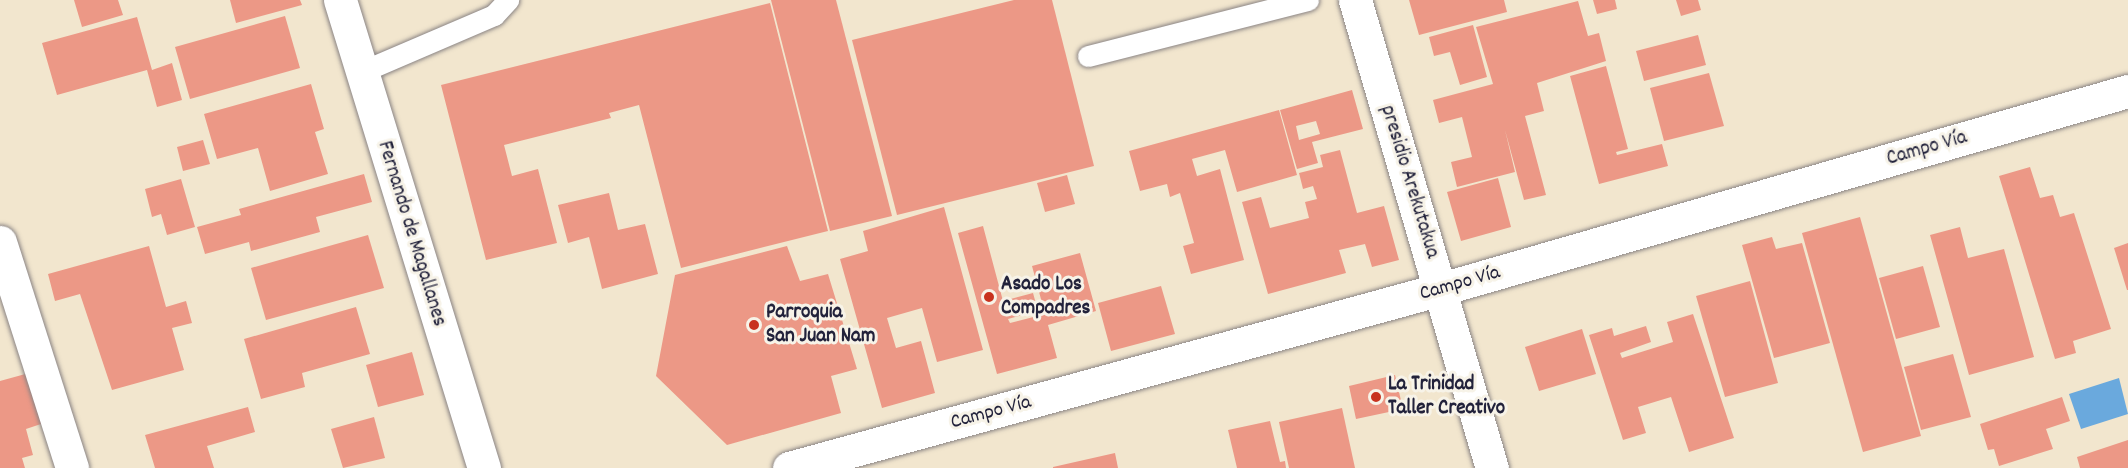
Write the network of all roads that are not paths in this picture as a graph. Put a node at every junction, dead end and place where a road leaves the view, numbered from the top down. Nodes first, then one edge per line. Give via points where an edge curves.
1 (340, 0) edge
2 (508, 0) edge
3 (1308, 0) edge
4 (1355, 0) edge
5 (1088, 56) dead end
6 (361, 72) junction
7 (2128, 91) edge
8 (0, 242) edge
9 (1441, 289) junction
10 (72, 468) edge
11 (484, 468) edge
12 (789, 468) edge
13 (1492, 468) edge

1 - 6 street, Fernando de Magallanes
2 - 6 lane via 494,15
3 - 5 lane
4 - 9 street, presidio Arekutakua
6 - 11 street, Fernando de Magallanes
7 - 9 street, Campo Vía
8 - 10 street
9 - 12 street, Campo Vía
9 - 13 street, presidio Arekutakua

